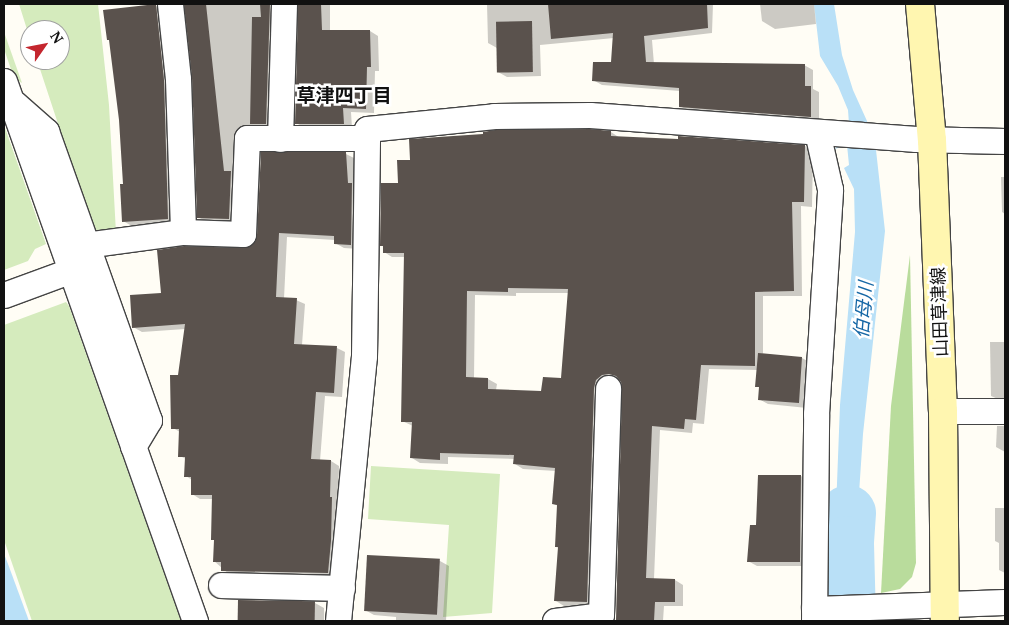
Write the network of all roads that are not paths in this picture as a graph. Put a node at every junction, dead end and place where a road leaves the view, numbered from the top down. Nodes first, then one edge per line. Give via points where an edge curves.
1 (170, 4) edge
2 (284, 4) edge
3 (920, 4) edge
4 (8, 91) edge
5 (824, 133) junction
6 (367, 138) junction
7 (280, 139) junction
8 (932, 140) junction
9 (1005, 141) edge
10 (183, 232) junction
11 (85, 245) junction
12 (72, 270) junction
13 (4, 295) edge
14 (608, 388) dead end
15 (943, 411) junction
16 (1005, 411) edge
17 (133, 447) junction
18 (221, 585) dead end
19 (342, 588) junction
20 (1005, 602) edge
21 (821, 613) edge
22 (945, 613) edge
23 (195, 621) edge
24 (338, 621) edge
25 (555, 621) edge

1 - 10 street via 178,79
2 - 7 street
3 - 8 main road, 山田草津線
4 - 11 street via 46,131
4 - 12 street
5 - 6 street via 590,115 494,116 368,129
5 - 8 street
5 - 21 street via 830,189 816,414
6 - 7 street
6 - 19 street via 364,356
7 - 10 street via 247,138 243,234
8 - 9 street
8 - 15 main road, 山田草津線
10 - 11 street
11 - 17 street via 149,420
12 - 13 street
12 - 17 street
14 - 25 street via 601,615
15 - 16 street
15 - 22 main road, 山田草津線
17 - 23 street
18 - 19 street
19 - 24 street
20 - 22 street
21 - 22 street via 861,607

